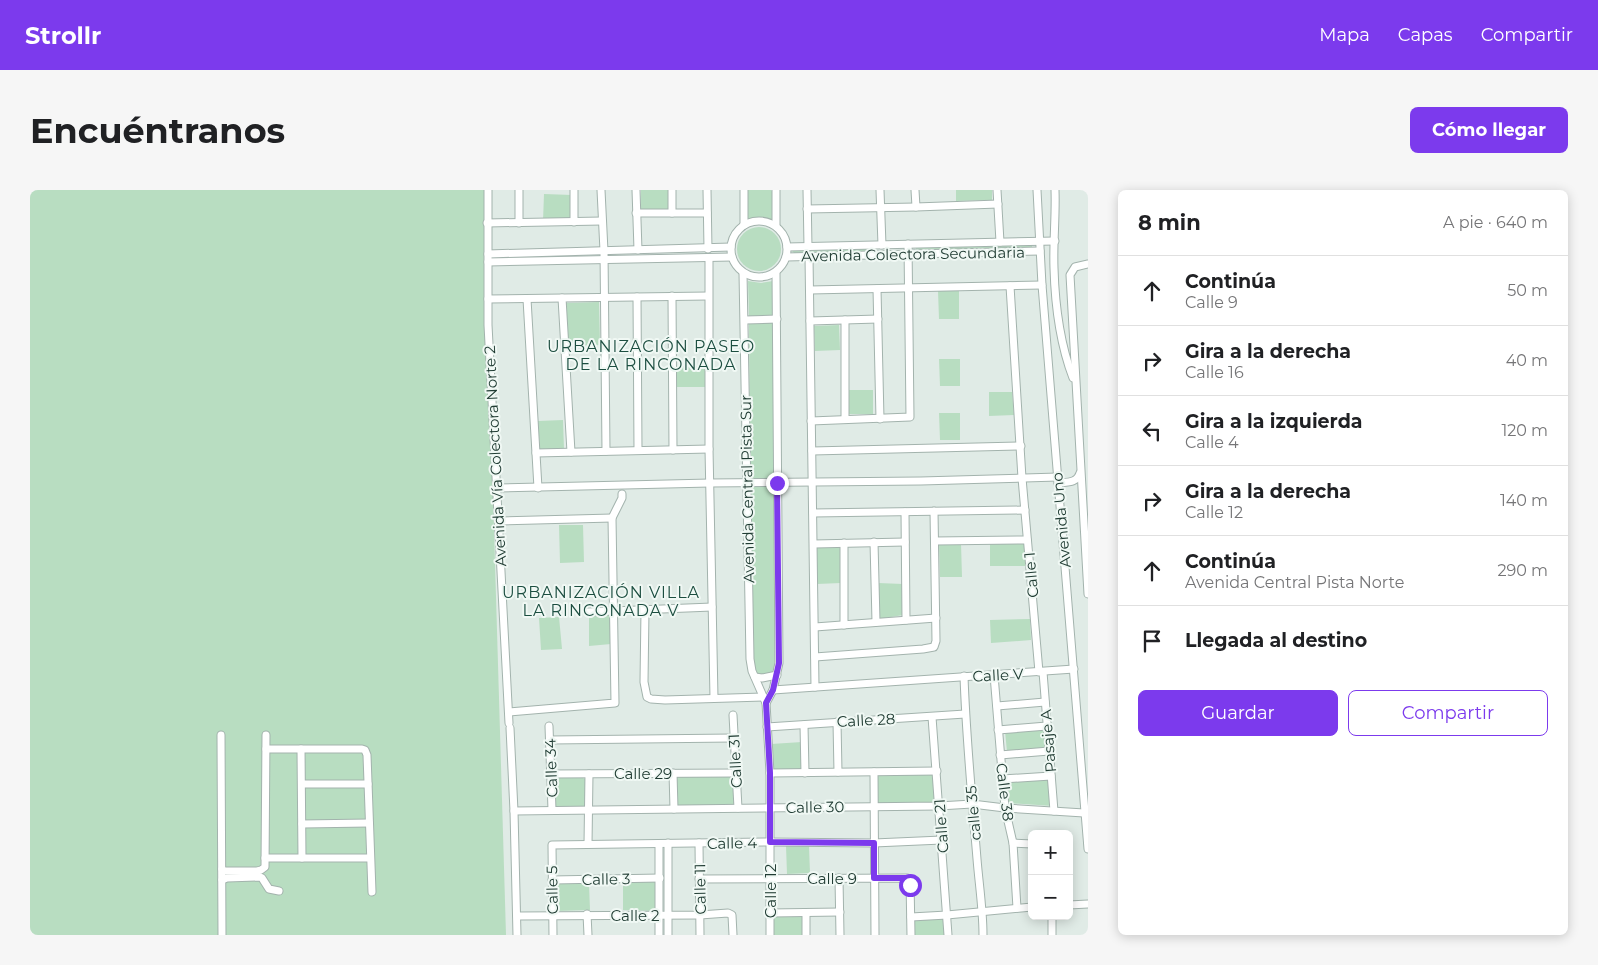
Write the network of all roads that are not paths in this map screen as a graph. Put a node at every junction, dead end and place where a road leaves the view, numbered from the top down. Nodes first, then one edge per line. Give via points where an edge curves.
1 (488, 190) edge
2 (519, 190) edge
3 (574, 190) edge
4 (601, 190) edge
5 (636, 190) edge
6 (672, 190) edge
7 (707, 190) edge
8 (744, 190) edge
9 (776, 190) edge
10 (807, 190) edge
11 (880, 190) edge
12 (915, 190) edge
13 (997, 190) edge
14 (1036, 190) edge
15 (1055, 190) edge
16 (998, 204) junction
17 (916, 207) junction
18 (881, 208) junction
19 (807, 209) junction
20 (672, 213) junction
21 (707, 213) junction
22 (636, 214) junction
23 (602, 221) junction
24 (574, 222) junction
25 (488, 223) junction
26 (518, 223) junction
27 (744, 225) junction
28 (776, 226) junction
29 (1055, 241) junction
30 (1000, 242) junction
31 (1040, 242) junction
32 (908, 244) junction
33 (882, 245) junction
34 (731, 247) junction
35 (787, 247) junction
36 (808, 247) junction
37 (708, 249) junction
38 (638, 250) junction
39 (604, 251) junction
40 (1040, 251) junction
41 (488, 254) junction
42 (908, 254) junction
43 (809, 256) junction
44 (732, 257) junction
45 (786, 257) junction
46 (708, 258) junction
47 (604, 260) junction
48 (488, 262) junction
49 (1088, 264) edge
50 (776, 272) junction
51 (744, 273) junction
52 (1042, 285) junction
53 (1010, 286) junction
54 (908, 288) junction
55 (877, 289) junction
56 (810, 290) junction
57 (672, 296) junction
58 (708, 296) junction
59 (637, 297) junction
60 (562, 298) junction
61 (604, 298) junction
62 (488, 299) junction
63 (528, 299) junction
64 (777, 318) junction
65 (878, 319) junction
66 (745, 320) junction
67 (845, 320) junction
68 (810, 321) junction
69 (1076, 385) junction
70 (845, 419) junction
71 (880, 419) junction
72 (811, 421) junction
73 (1020, 446) junction
74 (709, 449) junction
75 (606, 450) junction
76 (638, 450) junction
77 (673, 450) junction
78 (812, 451) junction
79 (571, 452) junction
80 (536, 453) junction
81 (1081, 470) junction
82 (1022, 478) junction
83 (1058, 480) junction
84 (1073, 482) junction
85 (710, 483) junction
86 (746, 483) junction
87 (777, 483) junction
88 (812, 483) junction
89 (497, 488) junction
90 (538, 488) junction
91 (1082, 493) junction
92 (622, 494) dead end
93 (1025, 510) junction
94 (934, 511) junction
95 (905, 512) junction
96 (813, 513) junction
97 (612, 518) junction
98 (499, 521) junction
99 (1028, 540) junction
100 (935, 541) junction
101 (874, 542) junction
102 (905, 542) junction
103 (844, 543) junction
104 (814, 544) junction
105 (1087, 564) edge
106 (1088, 594) edge
107 (712, 607) junction
108 (645, 610) junction
109 (614, 611) junction
110 (588, 612) dead end
111 (936, 618) junction
112 (906, 620) junction
113 (876, 622) junction
114 (844, 625) junction
115 (814, 627) junction
116 (815, 657) junction
117 (1074, 669) junction
118 (1041, 672) junction
119 (777, 675) junction
120 (994, 675) junction
121 (964, 676) junction
122 (755, 677) junction
123 (815, 687) junction
124 (773, 690) junction
125 (714, 698) junction
126 (764, 700) junction
127 (1045, 702) junction
128 (996, 706) junction
129 (509, 712) junction
130 (966, 714) junction
131 (732, 715) dead end
132 (932, 717) junction
133 (837, 722) junction
134 (804, 725) junction
135 (549, 726) dead end
136 (1047, 726) junction
137 (767, 727) junction
138 (998, 730) junction
139 (221, 735) dead end
140 (266, 735) dead end
141 (733, 738) junction
142 (550, 740) junction
143 (266, 749) junction
144 (301, 749) junction
145 (1049, 751) junction
146 (1000, 755) junction
147 (936, 771) junction
148 (838, 772) junction
149 (874, 772) junction
150 (673, 773) junction
151 (736, 773) junction
152 (770, 773) junction
153 (805, 773) junction
154 (551, 774) junction
155 (589, 774) junction
156 (1051, 776) junction
157 (1002, 780) junction
158 (302, 784) junction
159 (368, 784) junction
160 (972, 804) junction
161 (874, 806) junction
162 (939, 806) junction
163 (770, 807) junction
164 (738, 808) junction
165 (1005, 808) junction
166 (589, 809) junction
167 (674, 809) junction
168 (552, 810) junction
169 (514, 811) junction
170 (1054, 811) junction
171 (1084, 813) junction
172 (369, 823) junction
173 (302, 824) junction
174 (942, 840) junction
175 (770, 842) junction
176 (699, 843) junction
177 (874, 843) junction
178 (1013, 843) junction
179 (552, 844) joint
180 (588, 844) junction
181 (659, 844) junction
182 (668, 844) junction
183 (1028, 844) edge
184 (1088, 849) edge
185 (265, 858) junction
186 (302, 858) junction
187 (370, 858) junction
188 (222, 869) junction
189 (660, 878) junction
190 (770, 878) junction
191 (839, 878) junction
192 (874, 878) junction
193 (700, 879) junction
194 (222, 880) junction
195 (552, 880) junction
196 (279, 891) dead end
197 (372, 892) dead end
198 (1088, 904) edge
199 (1073, 905) edge
200 (1028, 907) edge
201 (1017, 908) junction
202 (983, 911) junction
203 (840, 912) junction
204 (770, 913) junction
205 (806, 913) junction
206 (587, 914) junction
207 (553, 915) junction
208 (659, 915) junction
209 (668, 915) junction
210 (700, 915) junction
211 (947, 915) junction
212 (517, 916) junction
213 (911, 917) junction
214 (1052, 920) edge
215 (222, 935) edge
216 (517, 935) edge
217 (553, 935) edge
218 (588, 935) edge
219 (659, 935) edge
220 (668, 935) edge
221 (700, 935) edge
222 (734, 935) edge
223 (770, 935) edge
224 (806, 935) edge
225 (840, 935) edge
226 (874, 935) edge
227 (911, 935) edge
228 (948, 935) edge
229 (983, 935) edge
230 (1052, 935) edge

1 - 25 street, Avenida Vía Colectora Norte 2
2 - 26 street
3 - 24 street
4 - 23 street
5 - 22 street
6 - 20 street
7 - 21 street
8 - 27 street
9 - 28 street
10 - 19 street
11 - 18 street
12 - 17 street
13 - 16 street
14 - 31 street, Avenida Uno
15 - 29 street
16 - 17 street
16 - 30 street
17 - 18 street
18 - 19 street
18 - 33 street
19 - 36 street
20 - 21 street
20 - 22 street
21 - 37 street
22 - 38 street
23 - 24 street
23 - 39 street
24 - 26 street
25 - 26 street
25 - 41 street, Avenida Vía Colectora Norte 2
27 - 28 street via 756,220
27 - 34 street via 734,234
28 - 35 street
29 - 31 street, Avenida Colectora Secundaria
29 - 69 street via 1059,318 1066,358
30 - 31 street, Avenida Colectora Secundaria
30 - 32 street, Avenida Colectora Secundaria
31 - 40 street, Avenida Uno
32 - 33 street, Avenida Colectora Secundaria
32 - 42 street
33 - 36 street, Avenida Colectora Secundaria
34 - 37 street
34 - 44 street
35 - 36 street, Avenida Colectora Secundaria
35 - 45 street
37 - 38 street
38 - 39 street
39 - 41 street
39 - 47 street
40 - 42 street, Avenida Colectora Secundaria
40 - 52 street, Avenida Uno
41 - 48 street, Avenida Vía Colectora Norte 2
42 - 43 street, Avenida Colectora Secundaria
42 - 54 street
43 - 45 street, Avenida Colectora Secundaria
43 - 56 street
44 - 46 street
44 - 51 street
45 - 50 street
46 - 47 street
46 - 58 street
47 - 48 street
47 - 61 street
48 - 62 street, Avenida Vía Colectora Norte 2
49 - 69 street, Avenida Uno via 1074,267 1070,273
50 - 51 street via 760,277
50 - 64 street
51 - 66 street, Avenida Central Pista Sur
52 - 53 street
52 - 83 street, Avenida Uno
53 - 54 street
53 - 73 street, Calle 1
54 - 55 street
54 - 71 street via 910,415 907,419
55 - 56 street
55 - 65 street
56 - 68 street
57 - 58 street
57 - 59 street
57 - 77 street
58 - 74 street
59 - 61 street
59 - 76 street
60 - 61 street
60 - 63 street
60 - 79 street
61 - 75 street
62 - 63 street
62 - 89 street, Avenida Vía Colectora Norte 2
63 - 80 street
64 - 66 street
64 - 87 street
65 - 67 street
65 - 71 street
66 - 86 street, Avenida Central Pista Sur
67 - 68 street
67 - 70 street
68 - 72 street
69 - 81 street, Avenida Uno
70 - 71 street
70 - 72 street
72 - 78 street
73 - 78 street
73 - 82 street, Calle 1
74 - 77 street
74 - 85 street
75 - 76 street
75 - 79 street
76 - 77 street
78 - 88 street
79 - 80 street
80 - 90 street
81 - 84 street
81 - 91 street, Avenida Uno
82 - 83 street
82 - 88 street
82 - 93 street, Calle 1
83 - 84 street
83 - 117 street, Avenida Uno
84 - 91 street
85 - 86 street
85 - 90 street
85 - 107 street
86 - 87 street
86 - 122 street, Avenida Central Pista Sur via 750,659
87 - 88 street
87 - 119 street
88 - 96 street
89 - 90 street
89 - 98 street, Avenida Vía Colectora Norte 2
91 - 105 street, Avenida Uno
92 - 97 street
93 - 94 street
93 - 99 street, Calle 1
94 - 95 street
94 - 100 street
95 - 96 street
95 - 102 street
96 - 104 street
97 - 98 street
97 - 109 street
98 - 129 street, Avenida Vía Colectora Norte 2
99 - 100 street
99 - 118 street, Calle 1
100 - 111 street
101 - 102 street
101 - 103 street
101 - 113 street
102 - 112 street
103 - 104 street
103 - 114 street
104 - 115 street
105 - 106 street, Avenida Uno
107 - 108 street
107 - 125 street
108 - 109 street
108 - 125 street via 644,682 647,697 665,700
109 - 110 street
109 - 129 street via 615,703
111 - 112 street
111 - 116 street via 936,641 932,648
112 - 113 street
113 - 114 street
114 - 115 street
115 - 116 street
116 - 123 street
117 - 118 street, Calle V
117 - 171 street, Avenida Uno
118 - 120 street, Calle V
118 - 127 street, Pasaje A
119 - 122 street
119 - 124 street
120 - 121 street, Calle V
120 - 128 street, Calle 38
121 - 123 street, Calle V
121 - 130 street
122 - 126 street, Avenida Central Pista Sur
123 - 124 street, Calle V
124 - 126 street
125 - 126 street
126 - 137 street, Calle 12
127 - 128 street
127 - 136 street, Pasaje A
128 - 138 street, Calle 38
129 - 169 street, Avenida Vía Colectora Norte 2
130 - 132 street, Calle 28
130 - 160 street, calle 35
131 - 141 street, Calle 31
132 - 133 street, Calle 28
132 - 147 street, Calle 21
133 - 134 street, Calle 28
133 - 148 street
134 - 137 street, Calle 28
134 - 153 street
135 - 142 street, Calle 34
136 - 138 street
136 - 145 street, Pasaje A
137 - 152 street, Calle 12
138 - 146 street, Calle 38
139 - 188 street
140 - 143 street
141 - 142 street
141 - 151 street, Calle 31
142 - 154 street, Calle 34
143 - 144 street
143 - 185 street
144 - 158 street
144 - 159 street via 364,749
145 - 146 street
145 - 156 street, Pasaje A
146 - 157 street, Calle 38
147 - 149 street
147 - 162 street, Calle 21
148 - 149 street
148 - 153 street
149 - 161 street
150 - 151 street, Calle 29
150 - 155 street, Calle 29
150 - 167 street
151 - 164 street, Calle 31
152 - 153 street
152 - 163 street, Calle 12
154 - 155 street, Calle 29
154 - 168 street, Calle 34
155 - 166 street
156 - 157 street
156 - 170 street, Pasaje A
157 - 165 street, Calle 38
158 - 159 street
158 - 173 street
159 - 172 street
160 - 162 street, Calle 30
160 - 165 street, Calle 30
160 - 202 street, calle 35
161 - 162 street, Calle 30
161 - 163 street, Calle 30
161 - 177 street
162 - 174 street, Calle 21
163 - 164 street, Calle 30
163 - 175 street, Calle 12
164 - 167 street, Calle 30
165 - 170 street, Calle 30
165 - 178 street, Calle 38
166 - 167 street, Calle 30
166 - 168 street, Calle 30
166 - 180 street
168 - 169 street, Calle 30
169 - 212 street, Avenida Vía Colectora Norte 2
170 - 171 street, Calle 30
171 - 184 street, Avenida Uno
172 - 173 street
172 - 187 street
173 - 186 street
174 - 177 street, Calle 4
174 - 211 street, Calle 21
175 - 176 street, Calle 4
175 - 177 street, Calle 4
175 - 190 street, Calle 12
176 - 182 street, Calle 4
176 - 193 street, Calle 11
177 - 192 street
178 - 183 street
178 - 201 street, Calle 38
179 - 180 street, Calle 4
179 - 195 street, Calle 5
180 - 181 street, Calle 4
181 - 182 street, Calle 4
181 - 189 street
182 - 209 street
185 - 186 street
185 - 188 street via 261,870
186 - 187 street
187 - 197 street
188 - 194 street
189 - 195 street, Calle 3
189 - 208 street
190 - 191 street, Calle 9
190 - 193 street, Calle 9
190 - 204 street, Calle 12
191 - 192 street, Calle 9
191 - 203 street
192 - 213 street, Calle 9 via 906,878 910,881
192 - 226 street
193 - 210 street, Calle 11
194 - 196 street via 262,878 269,889
194 - 215 street
195 - 207 street, Calle 5
198 - 199 street
200 - 201 street
201 - 202 street
202 - 211 street
202 - 229 street, calle 35
203 - 205 street
203 - 225 street
204 - 205 street
204 - 223 street, Calle 12
205 - 224 street
206 - 207 street, Calle 2
206 - 208 street, Calle 2
206 - 218 street
207 - 212 street, Calle 2
207 - 217 street, Calle 5
208 - 209 street, Calle 2
208 - 219 street
209 - 210 street, Calle 2
209 - 220 street
210 - 221 street, Calle 11
210 - 222 street, Calle 2 via 732,915
211 - 213 street
211 - 228 street, Calle 21
212 - 216 street, Avenida Vía Colectora Norte 2
213 - 227 street, Calle 9
214 - 230 street

